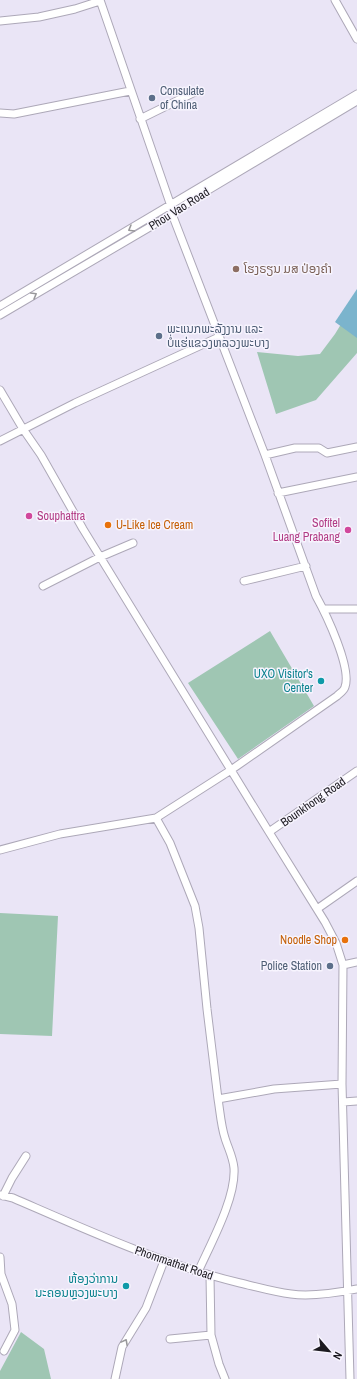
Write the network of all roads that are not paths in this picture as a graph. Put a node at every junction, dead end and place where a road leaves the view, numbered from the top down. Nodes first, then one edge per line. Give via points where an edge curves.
1 (100, 0) edge
2 (335, 0) edge
3 (0, 21) edge
4 (357, 39) edge
5 (130, 91) junction
6 (195, 92) dead end
7 (357, 94) edge
8 (357, 102) edge
9 (0, 113) edge
10 (140, 119) junction
11 (171, 206) junction
12 (172, 214) junction
13 (0, 306) edge
14 (0, 314) edge
15 (219, 337) junction
16 (0, 390) edge
17 (23, 429) junction
18 (0, 441) edge
19 (357, 447) edge
20 (265, 455) junction
21 (357, 476) edge
22 (278, 493) junction
23 (133, 543) dead end
24 (100, 557) junction
25 (306, 566) junction
26 (244, 581) dead end
27 (42, 586) dead end
28 (323, 609) junction
29 (357, 609) edge
30 (231, 770) junction
31 (357, 771) edge
32 (156, 818) junction
33 (269, 832) junction
34 (0, 850) edge
35 (357, 881) edge
36 (317, 909) junction
37 (357, 962) edge
38 (343, 965) junction
39 (342, 1084) junction
40 (218, 1099) junction
41 (357, 1101) edge
42 (343, 1102) junction
43 (26, 1156) dead end
44 (2, 1195) edge
45 (0, 1257) edge
46 (164, 1261) junction
47 (198, 1272) junction
48 (1, 1275) edge
49 (210, 1276) junction
50 (357, 1289) edge
51 (346, 1291) junction
52 (211, 1335) junction
53 (170, 1339) dead end
54 (4, 1351) dead end
55 (115, 1379) edge
56 (225, 1379) edge
57 (350, 1379) edge

1 - 3 street via 76,9 39,17
1 - 5 street
2 - 4 street
5 - 9 street via 14,114
5 - 10 street
6 - 10 street
7 - 11 street, Phou Vao Road
8 - 12 street, Phou Vao Road
10 - 11 street
11 - 12 street
11 -> 13 street, Phou Vao Road
14 -> 12 street, Phou Vao Road
12 - 15 street
15 - 17 street
15 - 20 street
16 - 17 street
17 - 18 street
17 - 24 street via 41,455
19 - 20 street via 327,453 319,448 295,448
20 - 22 street
21 - 22 street
22 - 25 street
23 - 24 street
24 - 27 street
24 - 30 street
25 - 26 street
25 - 28 street
28 - 29 street
28 - 30 street via 346,673 345,687 337,696
30 - 32 street
30 - 33 street
31 - 33 street, Bounkhong Road
32 - 34 street via 60,834
32 - 40 street via 170,843 195,906
33 - 36 street
35 - 36 street
36 - 38 street via 334,938
37 - 38 street
38 - 39 street
39 - 40 street via 274,1089
39 - 42 street
40 - 47 street via 224,1137 234,1167 234,1186
41 - 42 street
42 - 51 street
43 - 44 street
44 - 46 street, Phommathat Road
45 - 48 street
46 - 47 street, Phommathat Road
55 -> 46 street via 122,1347 146,1308
47 - 49 street, Phommathat Road
48 - 54 street via 12,1304 15,1330
49 - 51 street, Phommathat Road via 291,1294 313,1295
49 - 52 street
50 - 51 street, Phommathat Road
51 - 57 street
52 - 53 street
52 - 56 street

